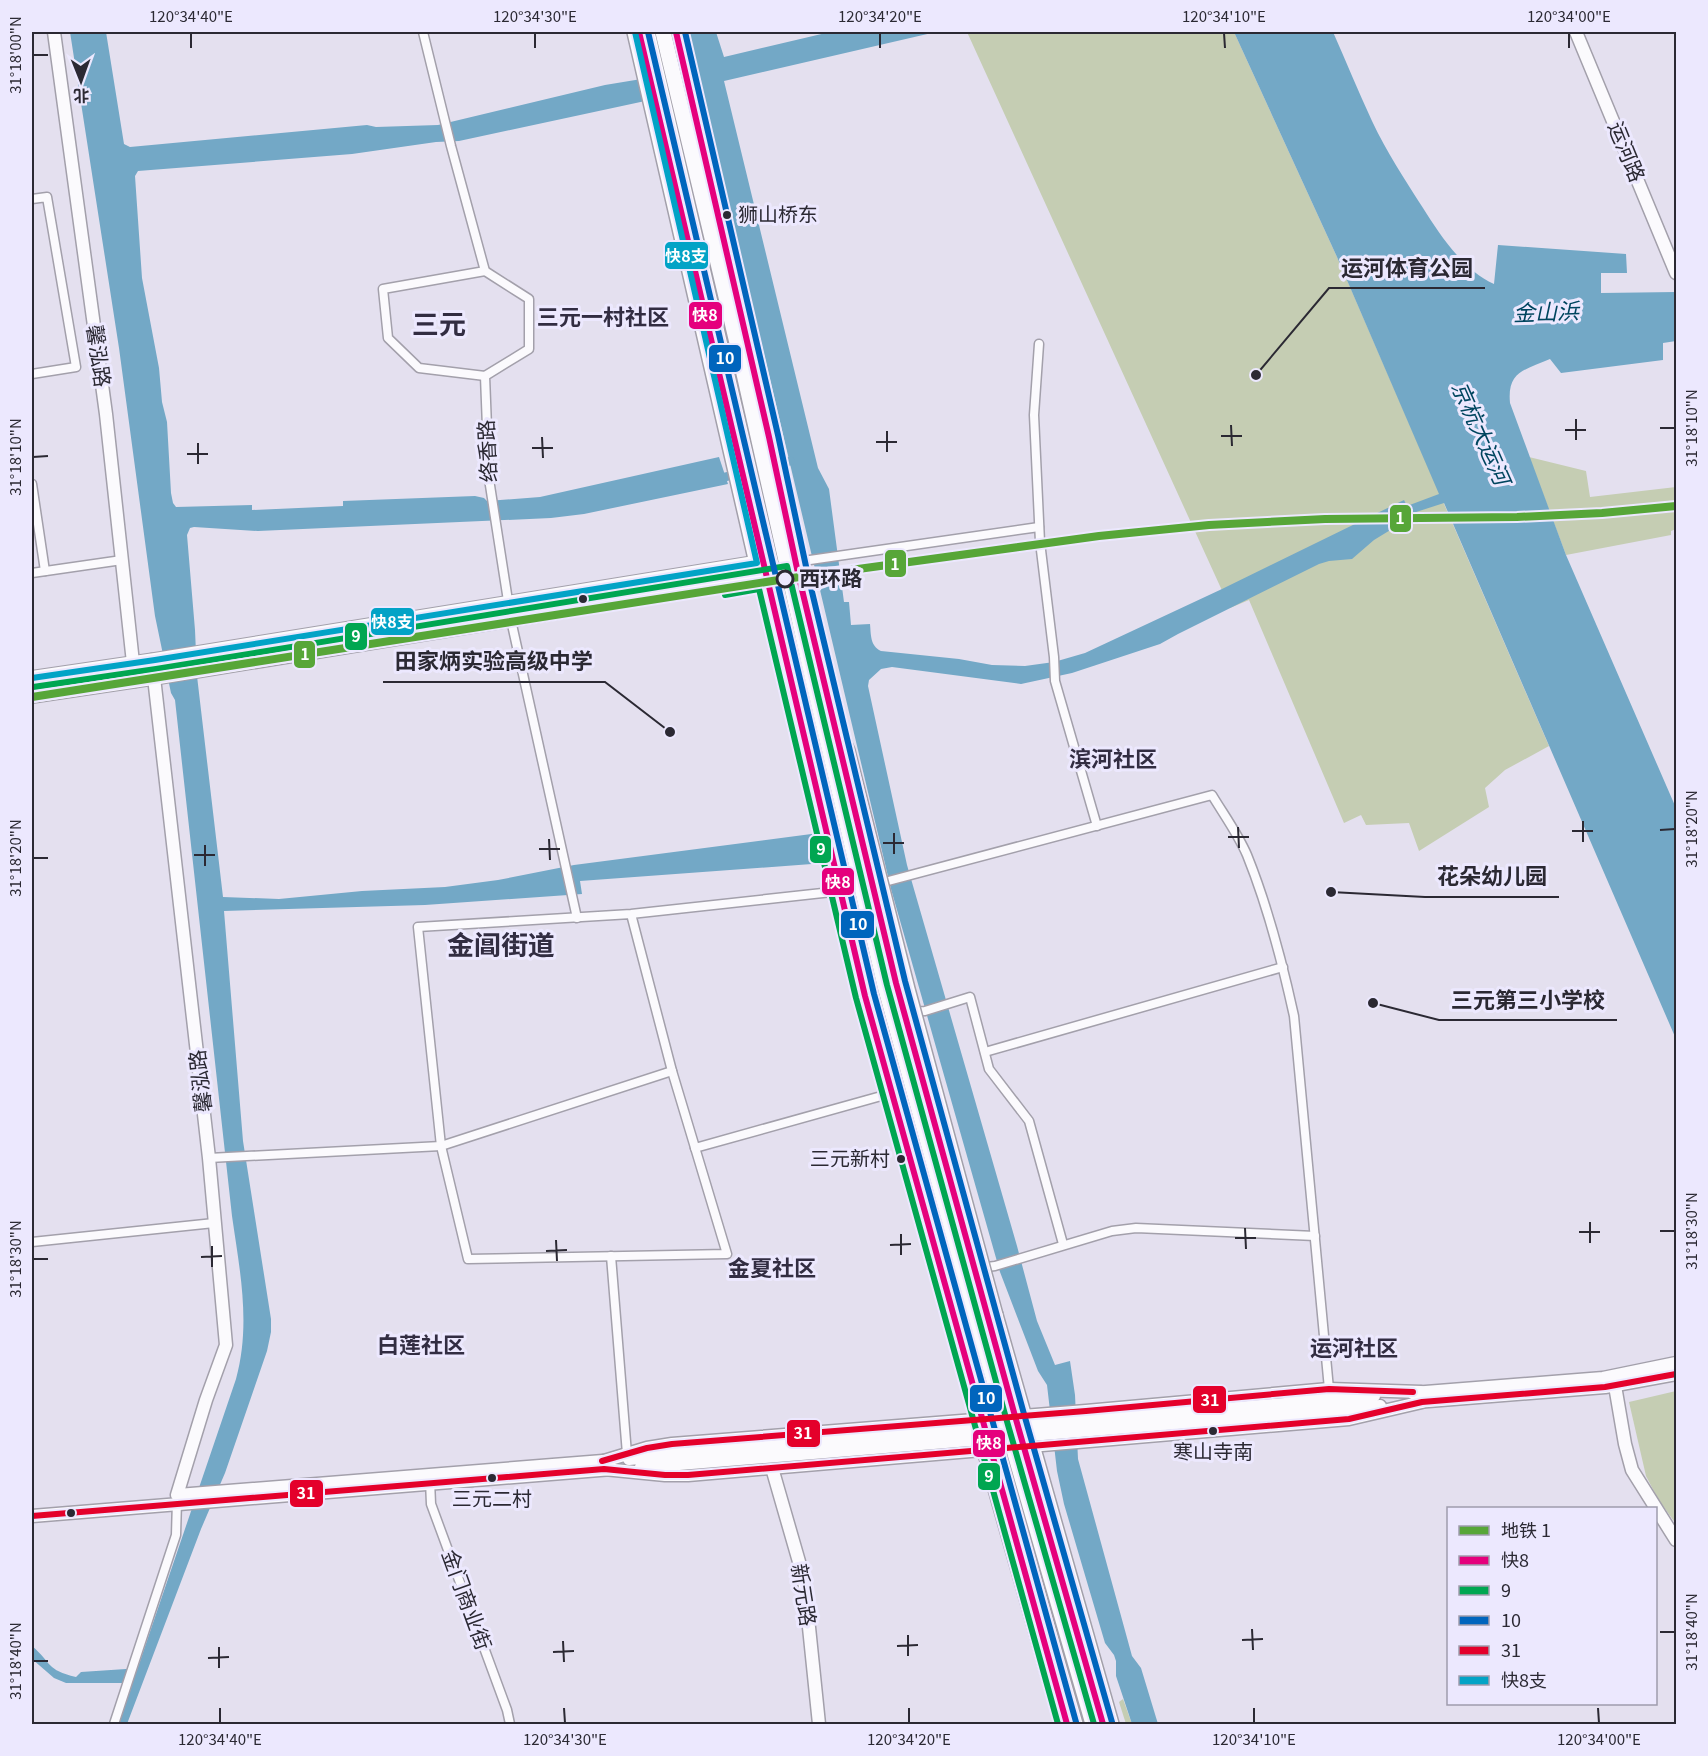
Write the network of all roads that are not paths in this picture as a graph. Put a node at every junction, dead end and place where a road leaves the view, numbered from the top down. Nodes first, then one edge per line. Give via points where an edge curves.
1 (54, 32) edge
2 (423, 32) edge
3 (637, 32) edge
4 (647, 32) edge
5 (663, 32) edge
6 (676, 32) edge
7 (1576, 32) edge
8 (32, 199) edge
9 (485, 271) junction
10 (1677, 273) edge
11 (1039, 344) dead end
12 (32, 374) edge
13 (485, 376) junction
14 (738, 456) junction
15 (32, 483) edge
16 (1039, 527) junction
17 (777, 559) junction
18 (122, 560) junction
19 (760, 562) junction
20 (796, 563) junction
21 (45, 571) junction
22 (32, 573) edge
23 (773, 577) junction
24 (508, 603) junction
25 (423, 616) junction
26 (511, 620) junction
27 (426, 634) junction
28 (153, 660) junction
29 (132, 663) junction
30 (810, 667) junction
31 (157, 677) junction
32 (32, 678) edge
33 (135, 681) junction
34 (32, 696) edge
35 (842, 755) junction
36 (1096, 826) junction
37 (879, 884) junction
38 (840, 893) junction
39 (631, 914) junction
40 (577, 918) junction
41 (1283, 967) junction
42 (904, 1012) junction
43 (871, 1020) junction
44 (985, 1052) junction
45 (672, 1071) junction
46 (891, 1094) junction
47 (441, 1146) junction
48 (695, 1148) junction
49 (214, 1158) junction
50 (214, 1223) junction
51 (1315, 1236) junction
52 (32, 1242) edge
53 (1064, 1244) junction
54 (611, 1256) junction
55 (974, 1268) junction
56 (942, 1276) junction
57 (1677, 1363) edge
58 (1677, 1374) edge
59 (1615, 1381) junction
60 (1329, 1389) junction
61 (1421, 1397) junction
62 (1019, 1416) junction
63 (981, 1419) junction
64 (1028, 1446) junction
65 (988, 1450) junction
66 (627, 1454) junction
67 (604, 1465) junction
68 (772, 1468) junction
69 (430, 1479) junction
70 (177, 1499) junction
71 (1656, 1507) edge
72 (32, 1508) edge
73 (1657, 1509) edge
74 (32, 1516) edge
75 (1677, 1540) edge
76 (114, 1725) edge
77 (510, 1725) edge
78 (819, 1725) edge
79 (1063, 1725) edge
80 (1068, 1725) edge
81 (1075, 1725) edge
82 (1093, 1725) edge
83 (1103, 1725) edge
84 (1111, 1725) edge

1 - 18 main road, 馨泓路 via 105,403
2 - 9 street
3 - 14 main road
3 - 19 highway via 722,413
4 - 81 highway, bridge via 870,990
5 - 30 highway, bridge
6 - 20 main road
7 - 10 main road, 运河路
8 - 12 street via 47,197 76,367
9 - 13 street via 528,299 529,349
9 - 13 street via 383,289 387,338 419,368
11 - 16 street via 1034,415
13 - 24 street, 络香路 via 489,479
14 - 17 main road via 757,470
14 - 19 main road
15 - 21 street
16 - 20 street
16 - 36 street via 1055,681
17 - 19 main road
17 - 20 main road
18 - 21 street
18 - 29 main road, 馨泓路
19 - 23 highway
19 - 24 main road
20 - 23 main road
20 - 35 main road
21 - 22 street
23 - 26 main road
23 - 35 main road via 811,712
23 - 38 main road
24 - 25 main road
24 - 26 street, 络香路
25 - 27 main road
25 - 28 main road
26 - 27 main road
26 - 40 street, 络香路
27 - 31 main road
28 - 29 main road
28 - 31 main road, 馨泓路
29 - 32 main road
29 - 33 main road, 馨泓路
30 - 62 highway, bridge via 848,751
30 - 82 highway, bridge via 885,986
31 - 33 main road
31 - 49 main road, 馨泓路
33 - 34 main road
35 - 37 main road
36 - 37 street
36 - 41 street via 1212,795 1246,854
37 - 38 street
37 - 42 main road
38 - 39 street
38 - 43 main road
39 - 40 street
39 - 45 street
40 - 47 street via 418,927
41 - 44 street
41 - 51 street via 1294,1016
42 - 43 street
42 - 44 street via 925,1011 970,997
42 - 55 main road
43 - 46 main road
44 - 53 street via 989,1069 1029,1121
45 - 47 street
45 - 48 street
46 - 48 street
46 - 56 main road
47 - 49 street
47 - 54 street via 468,1259
48 - 54 street via 727,1254
49 - 50 main road, 馨泓路
50 - 52 street
50 - 70 main road, 馨泓路 via 226,1345
51 - 53 street via 1136,1228
51 - 60 street
53 - 55 street via 995,1266
54 - 66 street
55 - 56 street
55 - 62 main road
56 - 63 main road
57 - 59 main road
58 - 59 main road
59 - 61 main road
59 - 71 main road via 1632,1470
60 - 61 main road
60 - 62 main road
61 - 64 main road via 1349,1419
61 - 67 main road, bridge
62 - 63 main road
62 - 64 highway
63 - 65 highway
63 - 66 main road via 672,1444
64 - 65 main road
64 - 83 main road
64 - 84 highway
65 - 68 main road
65 - 79 highway
65 - 80 main road
66 - 67 main road
67 - 68 main road via 676,1475
67 - 69 main road
68 - 78 main road, 新元路 via 804,1579
69 - 70 main road
69 - 77 street, 金门商业街 via 431,1504
70 - 72 main road
70 - 74 main road
70 - 76 street via 176,1535
73 - 75 main road

